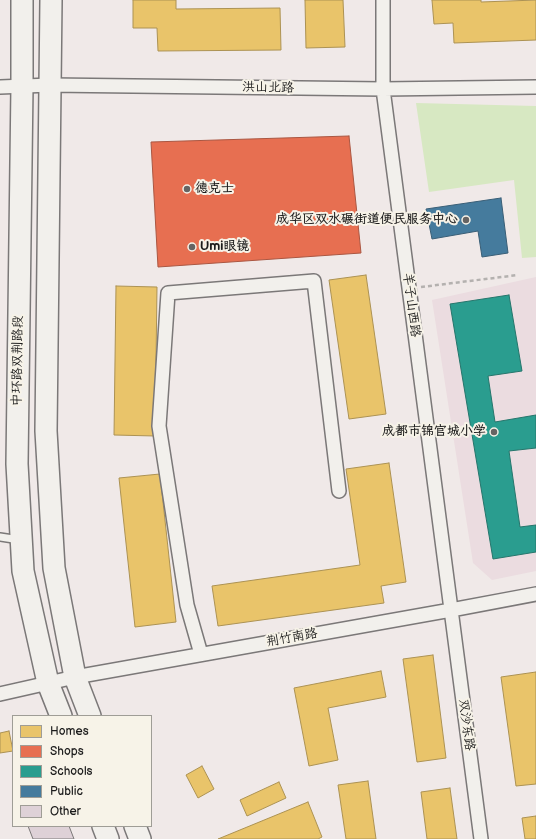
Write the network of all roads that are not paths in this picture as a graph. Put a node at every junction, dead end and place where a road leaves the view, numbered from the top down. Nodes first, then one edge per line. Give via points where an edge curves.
1 (22, 0) edge
2 (51, 0) edge
3 (383, 0) edge
4 (50, 85) junction
5 (22, 86) junction
6 (536, 86) edge
7 (0, 87) edge
8 (383, 89) junction
9 (338, 491) dead end
10 (0, 537) edge
11 (22, 540) junction
12 (536, 594) edge
13 (451, 610) junction
14 (201, 654) junction
15 (74, 677) junction
16 (48, 683) junction
17 (0, 694) edge
18 (61, 715) edge
19 (90, 715) edge
20 (103, 827) edge
21 (135, 827) edge
22 (108, 839) edge
23 (140, 839) edge
24 (481, 839) edge

1 - 5 main road, 中环路双荆路段
2 - 4 main road
3 - 8 street, 羊子山西路
4 - 5 street, 洪山北路
4 - 8 street, 洪山北路
4 - 15 main road via 46,431 54,568
5 - 7 street, 洪山北路
5 - 11 main road, 中环路双荆路段 via 17,464
6 - 8 street, 洪山北路
8 - 13 street, 羊子山西路
9 - 14 street via 314,281 168,293 159,426 187,605
10 - 11 lane
11 - 16 main road, 中环路双荆路段 via 23,571
12 - 13 street, 荆竹南路
13 - 14 street, 荆竹南路
13 - 24 street, 双沙东路
14 - 15 street, 荆竹南路
15 - 16 street, 荆竹南路
15 - 19 main road
16 - 17 street, 荆竹南路
16 - 18 main road, 中环路双荆路段
20 - 22 main road
21 - 23 main road

